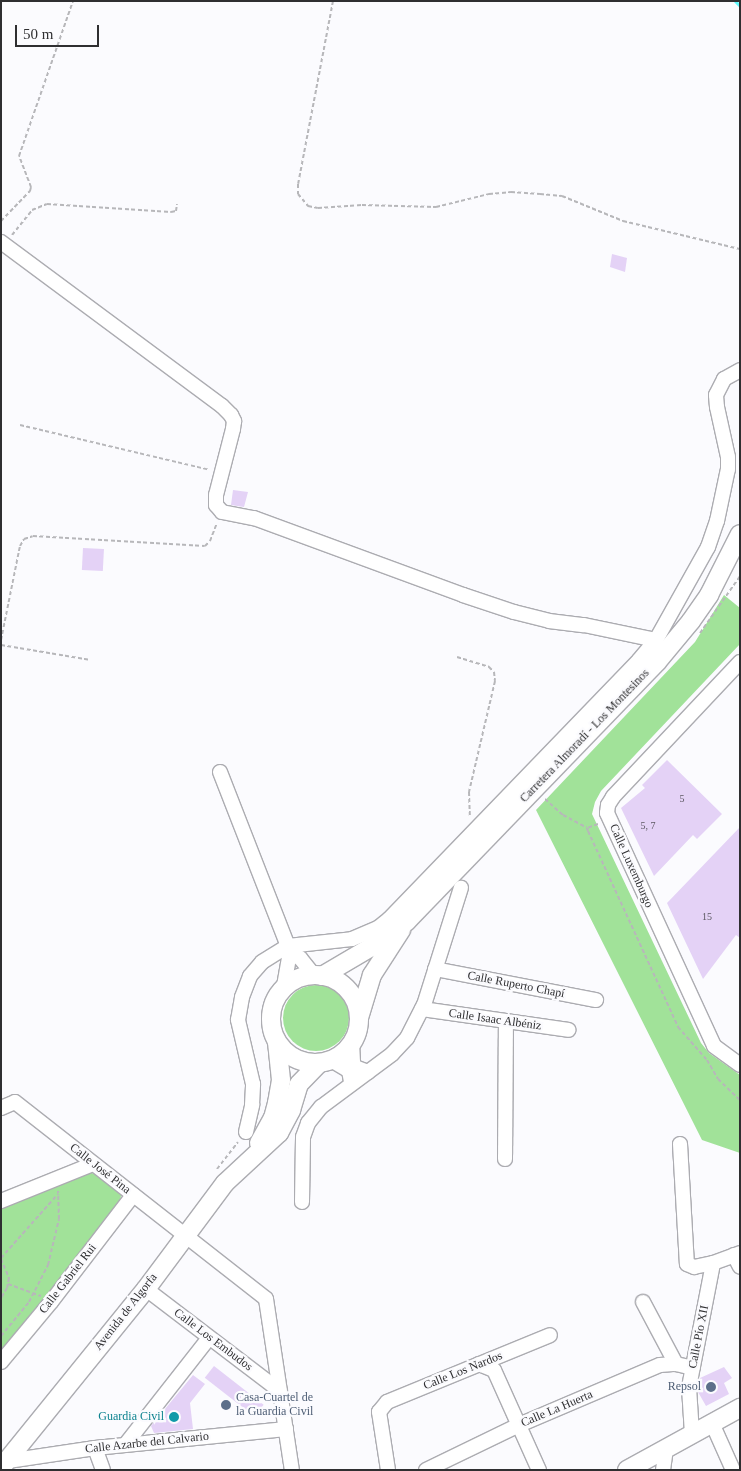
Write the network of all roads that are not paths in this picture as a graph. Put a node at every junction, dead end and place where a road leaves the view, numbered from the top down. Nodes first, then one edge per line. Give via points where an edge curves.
1 (3, 243) edge
2 (740, 370) edge
3 (740, 534) edge
4 (656, 640) junction
5 (740, 662) edge
6 (220, 772) dead end
7 (460, 888) dead end
8 (407, 921) junction
9 (289, 949) junction
10 (435, 969) junction
11 (318, 975) junction
12 (284, 987) junction
13 (596, 1000) dead end
14 (422, 1009) junction
15 (359, 1018) junction
16 (506, 1021) junction
17 (569, 1030) dead end
18 (277, 1042) junction
19 (352, 1043) junction
20 (325, 1062) junction
21 (740, 1065) edge
22 (368, 1072) junction
23 (351, 1084) junction
24 (1, 1108) edge
25 (246, 1132) dead end
26 (680, 1144) dead end
27 (252, 1157) junction
28 (505, 1158) dead end
29 (93, 1164) junction
30 (134, 1195) junction
31 (1, 1201) edge
32 (302, 1202) dead end
33 (185, 1236) junction
34 (738, 1258) edge
35 (713, 1263) junction
36 (146, 1289) junction
37 (643, 1302) dead end
38 (550, 1335) dead end
39 (210, 1338) junction
40 (1, 1362) edge
41 (479, 1364) junction
42 (676, 1364) junction
43 (693, 1368) junction
44 (280, 1391) junction
45 (740, 1408) edge
46 (712, 1423) junction
47 (519, 1425) junction
48 (286, 1429) junction
49 (692, 1434) junction
50 (126, 1445) junction
51 (95, 1448) junction
52 (666, 1448) junction
53 (4, 1465) edge
54 (103, 1470) edge
55 (292, 1470) edge
56 (388, 1470) edge
57 (426, 1470) edge
58 (539, 1470) edge
59 (627, 1470) edge
60 (663, 1470) edge
61 (733, 1470) edge

1 - 4 street via 222,406 234,420 216,505 222,512 254,518 514,612
2 - 4 street via 724,380 716,395 728,469 717,521 708,546
3 - 8 main road, Carretera Almoradí - Los Montesinos via 722,572 691,621 657,662
4 - 9 street via 378,928 352,939
5 - 21 street, Calle Luxemburgo via 613,798 607,813 714,1046
6 - 9 street
7 - 10 street
8 - 11 main road, Carretera Almoradí - Los Montesinos via 378,943
8 - 15 main road, Carretera Almoradí - Los Montesinos via 372,975
9 - 11 street via 306,968
9 - 12 street
9 - 25 street via 262,962 250,976 242,996 238,1020 253,1084
10 - 13 street, Calle Ruperto Chapí
10 - 14 street
11 - 12 main road via 304,976
11 - 15 main road via 336,980 348,990 356,1003
12 - 18 main road via 274,1001 270,1018
14 - 16 street, Calle Isaac Albéniz
14 - 22 street via 400,1047
15 - 19 main road
16 - 17 street, Calle Isaac Albéniz
16 - 28 street
18 - 20 main road via 300,1061
18 - 27 main road, Avenida de Algorfa via 281,1080 277,1103 268,1130
19 - 20 main road via 339,1056
19 - 22 street via 353,1063
20 - 23 street via 349,1071
20 - 27 main road, Avenida de Algorfa via 298,1084 291,1110 279,1133
22 - 23 street
23 - 32 street via 321,1107 308,1123 303,1137
24 - 29 street, Calle José Pina via 15,1102
26 - 35 street via 687,1264 694,1267
27 - 33 main road, Avenida de Algorfa via 225,1183
29 - 30 street, Calle José Pina
29 - 31 street via 56,1187
30 - 33 street, Calle José Pina
30 - 40 street, Calle Gabriel Rui
33 - 36 main road, Avenida de Algorfa
33 - 44 street, Calle José Pina via 266,1299
34 - 35 street
35 - 43 street, Calle Pío XII
36 - 39 street, Calle Los Embudos
36 - 53 main road, Avenida de Algorfa
37 - 42 street
38 - 41 street, Calle Los Nardos
39 - 44 street, Calle Los Embudos
39 - 50 street
41 - 47 street via 494,1370
41 - 56 street, Calle Los Nardos via 388,1402 379,1412
42 - 43 street, Calle La Huerta
42 - 47 street, Calle La Huerta via 660,1365
43 - 49 street, Calle Pío XII via 689,1387
44 - 48 street, Calle José Pina
45 - 46 main road
46 - 49 main road
46 - 61 street
47 - 57 street, Calle La Huerta
47 - 58 street
48 - 50 street, Calle Azarbe del Calvario
48 - 55 street, Calle José Pina
49 - 52 main road
50 - 51 street, Calle Azarbe del Calvario
51 - 53 street, Calle Azarbe del Calvario
51 - 54 street
52 - 59 main road
52 - 60 street

